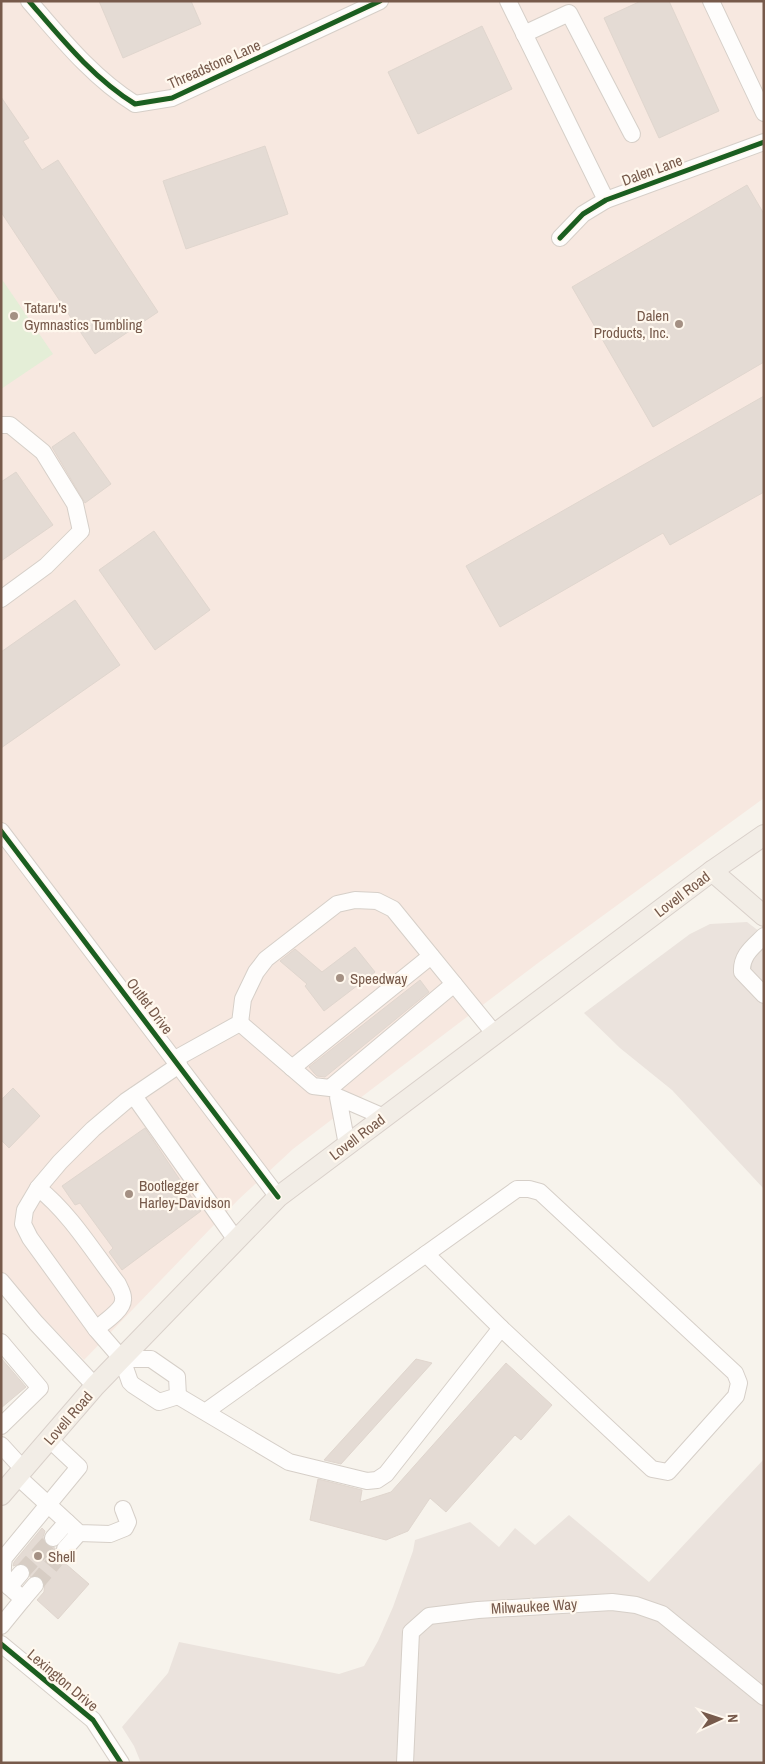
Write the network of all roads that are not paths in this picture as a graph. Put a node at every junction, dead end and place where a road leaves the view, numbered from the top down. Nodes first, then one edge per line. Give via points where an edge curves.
1 (29, 1) edge
2 (380, 1) edge
3 (508, 1) edge
4 (711, 1) edge
5 (566, 7) edge
6 (524, 34) junction
7 (764, 113) edge
8 (632, 134) dead end
9 (764, 142) edge
10 (606, 200) junction
11 (560, 238) dead end
12 (1, 425) edge
13 (1, 599) edge
14 (1, 831) edge
15 (764, 834) edge
16 (712, 871) junction
17 (764, 916) edge
18 (764, 936) edge
19 (431, 956) junction
20 (454, 984) junction
21 (764, 995) edge
22 (240, 1023) junction
23 (494, 1033) junction
24 (177, 1062) junction
25 (292, 1068) junction
26 (334, 1092) junction
27 (136, 1094) junction
28 (384, 1117) junction
29 (347, 1144) junction
30 (38, 1188) junction
31 (278, 1197) junction
32 (236, 1240) junction
33 (426, 1254) junction
34 (1, 1282) edge
35 (500, 1328) junction
36 (96, 1329) junction
37 (1, 1342) edge
38 (122, 1359) junction
39 (95, 1386) junction
40 (178, 1396) junction
41 (205, 1412) junction
42 (1, 1426) edge
43 (49, 1439) junction
44 (1, 1445) edge
45 (20, 1473) junction
46 (1, 1495) edge
47 (48, 1505) junction
48 (123, 1509) dead end
49 (66, 1522) junction
50 (79, 1533) junction
51 (53, 1538) tunnel mouth
52 (65, 1549) tunnel mouth
53 (21, 1573) tunnel mouth
54 (35, 1584) tunnel mouth
55 (9, 1587) junction
56 (23, 1599) junction
57 (1, 1626) edge
58 (1, 1644) edge
59 (764, 1696) edge
60 (121, 1763) edge
61 (405, 1763) edge

1 - 2 street, Threadstone Lane via 70,48 114,91 134,104 172,98
3 - 6 street
4 - 7 street
5 - 6 street
5 - 8 street
6 - 10 street
9 - 10 street, Dalen Lane
10 - 11 street, Dalen Lane via 583,214
12 - 13 street via 10,425 43,452 75,504 81,531 46,566
14 - 24 street, Outlet Drive
15 - 16 main road, Lovell Road
16 - 17 main road
16 - 23 main road, Lovell Road
18 - 21 street via 742,963 742,972
19 - 20 street
19 - 22 street via 393,909 377,901 355,900 337,904 266,959 244,999
19 - 25 street
20 - 23 street
20 - 26 street
22 - 24 street
22 - 25 street
23 - 28 main road, Lovell Road
24 - 27 street
24 - 31 street, Outlet Drive
25 - 26 street via 313,1086
26 - 28 street
26 - 29 street
27 - 30 street via 93,1129
27 - 32 street
28 - 29 main road, Lovell Road
29 - 31 main road, Lovell Road
30 - 36 street via 25,1210 24,1224 30,1238
30 - 36 street via 65,1214 122,1293 124,1301 121,1307
31 - 32 main road, Lovell Road
32 - 38 main road, Lovell Road
33 - 35 street
33 - 35 street via 517,1189 540,1192 735,1373 739,1383 736,1396 668,1472 652,1469
33 - 41 street
34 - 39 street
35 - 41 street via 386,1474 377,1480 366,1481 289,1462
36 - 38 street
37 - 42 street via 40,1388
38 - 39 main road, Lovell Road
38 - 40 street via 133,1385 160,1402
38 - 40 street via 151,1359 177,1376
39 - 43 main road, Lovell Road
40 - 41 street
43 - 45 main road, Lovell Road
43 - 47 street via 80,1467
44 - 45 street
45 - 46 main road, Lovell Road
45 - 47 street
47 - 49 street
47 - 55 street via 4,1558 4,1582
48 - 50 street via 128,1522 125,1528 110,1534
49 - 50 street
49 - 51 street
50 - 52 street
53 - 55 street
54 - 56 street
55 - 56 street
56 - 57 street
58 - 60 street, Lexington Drive via 93,1720
59 - 61 street, Milwaukee Way via 662,1614 636,1605 602,1602 428,1616 411,1632

